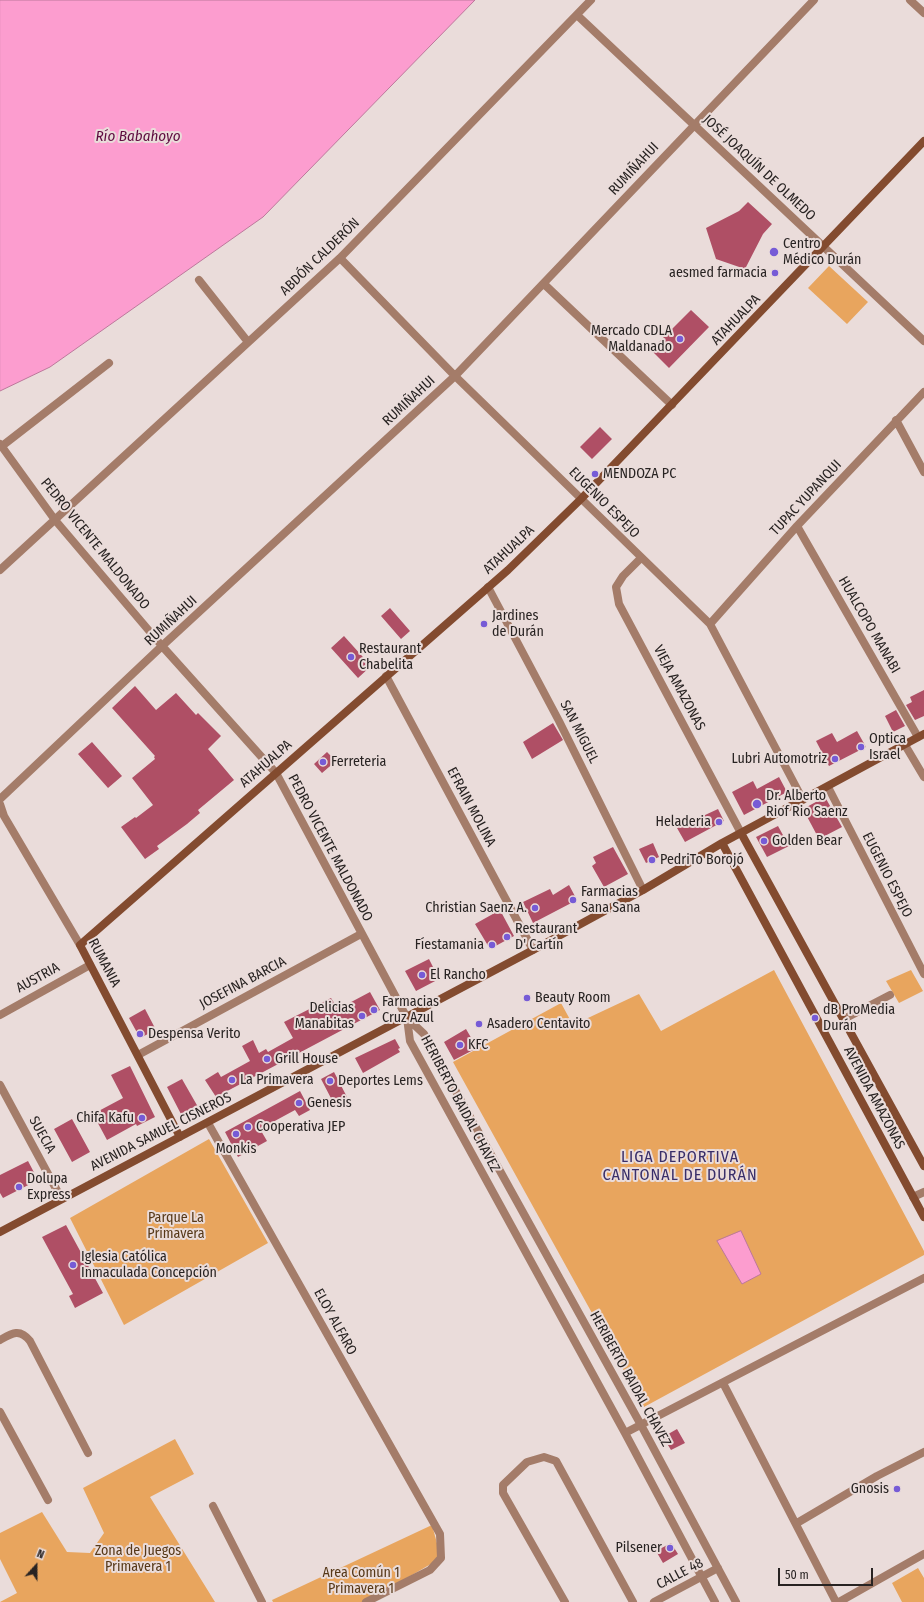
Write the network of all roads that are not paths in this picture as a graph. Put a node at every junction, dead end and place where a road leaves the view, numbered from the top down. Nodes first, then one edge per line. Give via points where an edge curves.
1 (591, 0) edge
2 (814, 0) edge
3 (910, 0) edge
4 (924, 13) edge
5 (577, 15) junction
6 (694, 124) junction
7 (924, 142) edge
8 (824, 247) junction
9 (340, 258) junction
10 (199, 280) dead end
11 (544, 284) junction
12 (924, 341) edge
13 (248, 342) junction
14 (109, 363) dead end
15 (455, 376) junction
16 (924, 392) edge
17 (672, 405) junction
18 (896, 420) junction
19 (1, 445) edge
20 (924, 472) edge
21 (581, 499) junction
22 (55, 520) junction
23 (797, 526) junction
24 (641, 558) junction
25 (0, 570) edge
26 (488, 587) junction
27 (710, 624) junction
28 (162, 646) junction
29 (386, 676) junction
30 (921, 736) edge
31 (905, 745) junction
32 (276, 773) junction
33 (924, 777) edge
34 (828, 787) junction
35 (0, 800) edge
36 (803, 800) junction
37 (0, 804) edge
38 (2, 817) edge
39 (741, 833) junction
40 (722, 843) junction
41 (644, 890) junction
42 (361, 934) junction
43 (80, 945) junction
44 (533, 950) junction
45 (90, 965) junction
46 (924, 974) edge
47 (890, 995) dead end
48 (0, 1015) edge
49 (407, 1018) junction
50 (844, 1019) junction
51 (138, 1055) junction
52 (0, 1085) edge
53 (208, 1123) junction
54 (180, 1137) junction
55 (924, 1166) edge
56 (924, 1192) edge
57 (913, 1197) junction
58 (62, 1198) junction
59 (924, 1217) edge
60 (0, 1232) edge
61 (924, 1278) edge
62 (0, 1340) edge
63 (723, 1383) junction
64 (0, 1412) edge
65 (642, 1425) junction
66 (625, 1433) junction
67 (924, 1452) edge
68 (88, 1453) dead end
69 (48, 1500) dead end
70 (213, 1506) dead end
71 (797, 1523) junction
72 (924, 1554) edge
73 (718, 1568) junction
74 (702, 1576) junction
75 (262, 1602) edge
76 (366, 1602) edge
77 (565, 1602) edge
78 (633, 1602) edge
79 (654, 1602) edge
80 (715, 1602) edge
81 (736, 1602) edge
82 (838, 1602) edge

1 - 5 street, ABDÓN CALDERÓN
2 - 6 street, RUMIÑAHUI
3 - 4 street
5 - 6 street, JOSÉ JOAQUÍN DE OLMEDO
5 - 9 street, ABDÓN CALDERÓN
6 - 8 street, JOSÉ JOAQUÍN DE OLMEDO
6 - 11 street, RUMIÑAHUI
7 - 8 street, ATAHUALPA
8 - 12 street, JOSÉ JOAQUÍN DE OLMEDO
8 - 17 street, ATAHUALPA
9 - 13 street, ABDÓN CALDERÓN
9 - 15 street, EUGENIO ESPEJO
10 - 13 street
11 - 15 street, RUMIÑAHUI
11 - 17 street
13 - 22 street, ABDÓN CALDERÓN
14 - 19 street
15 - 21 street, EUGENIO ESPEJO
15 - 28 street, RUMIÑAHUI
16 - 18 street, TUPAC YUPANQUI
17 - 21 street, ATAHUALPA
18 - 20 street
18 - 23 street, TUPAC YUPANQUI
19 - 22 street, PEDRO VICENTE MALDONADO
21 - 24 street, EUGENIO ESPEJO
21 - 26 street, ATAHUALPA
22 - 25 street, ABDÓN CALDERÓN
22 - 28 street, PEDRO VICENTE MALDONADO
23 - 27 street, TUPAC YUPANQUI
23 - 30 street, HUALCOPO MANABI
24 - 27 street, EUGENIO ESPEJO
24 - 39 street, VIEJA AMAZONAS via 616,587 619,604
26 - 29 street, ATAHUALPA
26 - 41 street, SAN MIGUEL
27 - 36 street, EUGENIO ESPEJO
28 - 32 street, PEDRO VICENTE MALDONADO
28 - 35 street, RUMIÑAHUI
29 - 32 street, ATAHUALPA
29 - 44 street, EFRAIN MOLINA
30 - 31 street, AVENIDA SAMUEL CISNEROS
31 - 33 street
31 - 34 street, AVENIDA SAMUEL CISNEROS
32 - 42 street, PEDRO VICENTE MALDONADO
32 - 43 street, ATAHUALPA
34 - 36 street, AVENIDA SAMUEL CISNEROS
34 - 46 street, EUGENIO ESPEJO
36 - 39 street, AVENIDA SAMUEL CISNEROS
37 - 38 street, RUMANIA
38 - 43 street, RUMANIA
39 - 40 street, AVENIDA SAMUEL CISNEROS
39 - 50 street, AVENIDA AMAZONAS
40 - 41 street, AVENIDA SAMUEL CISNEROS
40 - 57 street, AVENIDA AMAZONAS
41 - 44 street, AVENIDA SAMUEL CISNEROS
42 - 49 street, PEDRO VICENTE MALDONADO
42 - 51 street, JOSEFINA BARCIA
43 - 45 street, RUMANIA
44 - 49 street, AVENIDA SAMUEL CISNEROS
45 - 48 street, AUSTRIA
45 - 51 street, RUMANIA
47 - 50 street
49 - 53 street, AVENIDA SAMUEL CISNEROS
49 - 65 street, HERIBERTO BAIDAL CHAVEZ via 424,1034
49 - 66 street, HERIBERTO BAIDAL CHAVEZ via 410,1041
50 - 55 street, AVENIDA AMAZONAS
51 - 54 street, RUMANIA
52 - 58 street, SUECIA
53 - 54 street, AVENIDA SAMUEL CISNEROS
53 - 76 street, ELOY ALFARO via 440,1534 441,1558 430,1570
54 - 58 street, AVENIDA SAMUEL CISNEROS
56 - 57 street
57 - 59 street, AVENIDA AMAZONAS
58 - 60 street, AVENIDA SAMUEL CISNEROS
61 - 63 street
62 - 68 street via 15,1332 26,1335
63 - 65 street
63 - 71 street
64 - 69 street
65 - 66 street
65 - 73 street, HERIBERTO BAIDAL CHAVEZ
66 - 74 street, HERIBERTO BAIDAL CHAVEZ
67 - 71 street
70 - 75 street
71 - 82 street
72 - 82 street
73 - 74 street, CALLE 48
73 - 81 street, HERIBERTO BAIDAL CHAVEZ
74 - 79 street, CALLE 48
74 - 80 street, HERIBERTO BAIDAL CHAVEZ
77 - 78 street via 503,1493 503,1485 522,1465 544,1457 556,1461

